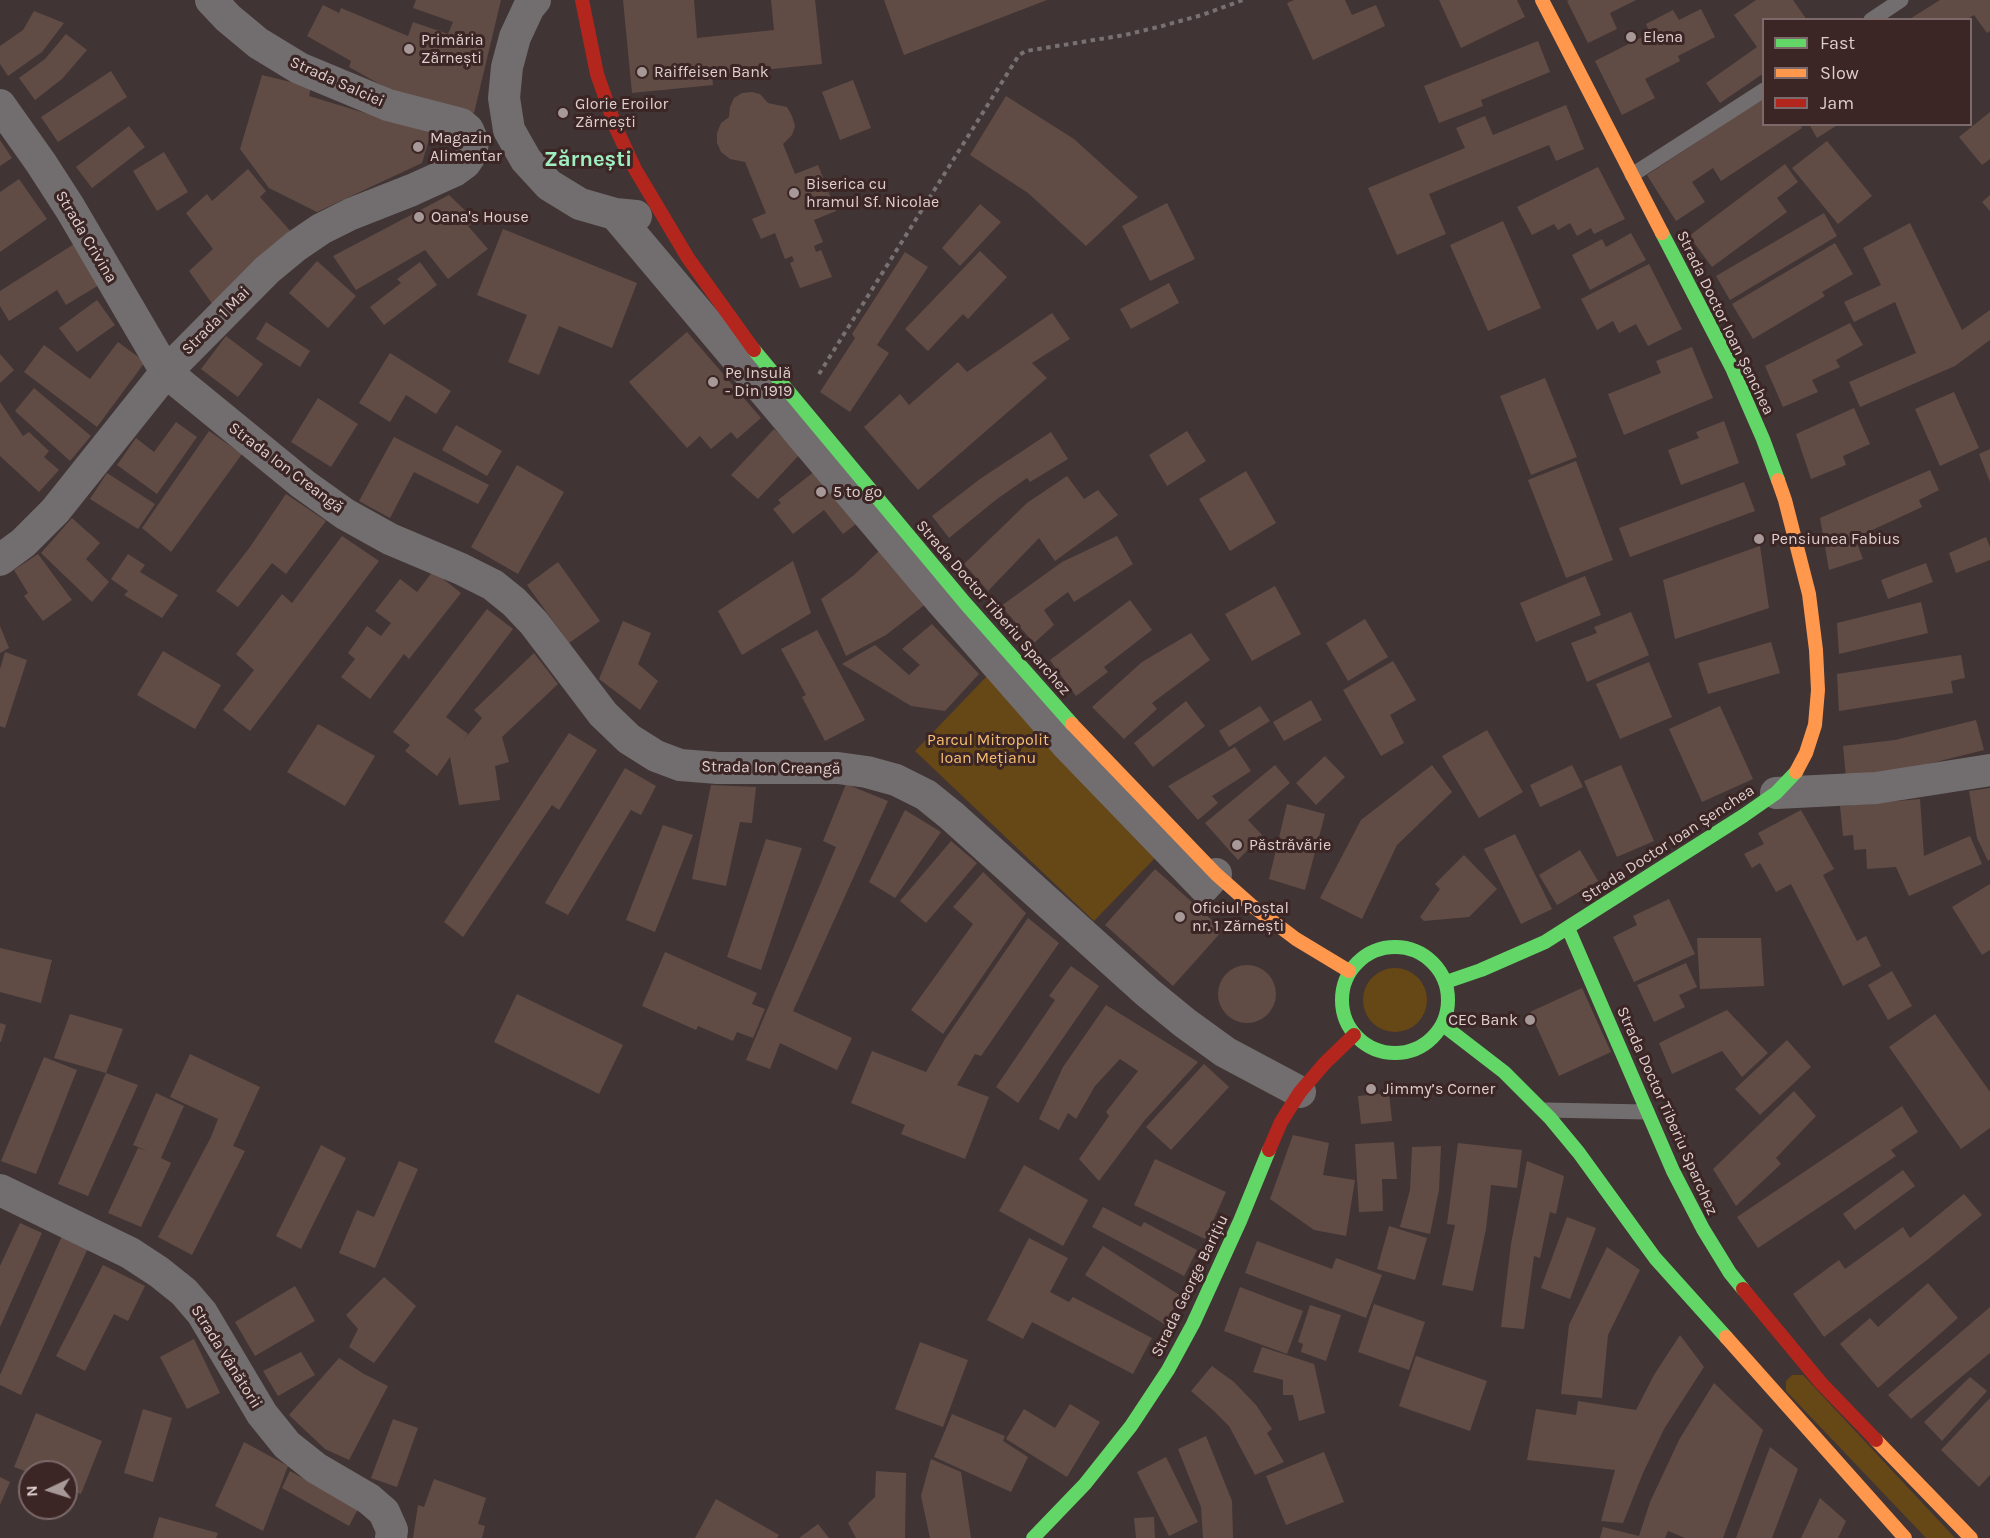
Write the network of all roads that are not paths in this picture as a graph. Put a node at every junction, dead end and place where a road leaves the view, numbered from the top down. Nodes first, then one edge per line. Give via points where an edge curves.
1 (211, 0) edge
2 (535, 0) edge
3 (582, 0) edge
4 (1542, 0) edge
5 (1901, 0) edge
6 (1874, 18) edge
7 (1762, 91) edge
8 (0, 105) edge
9 (509, 130) junction
10 (473, 142) junction
11 (1632, 176) junction
12 (615, 214) junction
13 (662, 218) junction
14 (676, 266) junction
15 (165, 372) junction
16 (0, 560) edge
17 (1990, 770) edge
18 (1776, 793) junction
19 (1216, 874) junction
20 (1568, 928) junction
21 (1349, 971) junction
22 (1446, 982) junction
23 (1443, 1025) junction
24 (1354, 1035) junction
25 (1300, 1092) junction
26 (1543, 1110) junction
27 (1647, 1112) junction
28 (0, 1190) edge
29 (391, 1538) edge
30 (1033, 1538) edge
31 (1905, 1538) edge
32 (1971, 1538) edge

1 - 10 street, Strada Salciei via 258,42 299,68 388,105 461,124
2 - 9 street via 515,37 507,67 504,98
3 - 13 main road, Strada Doctor Tiberiu Sparchez via 597,74 616,128
4 - 11 main road, Strada Doctor Ioan Șenchea
5 - 6 lane
7 - 11 lane
8 - 15 street, Strada Crivina via 70,208
9 - 10 street
9 - 12 street via 526,160 549,185 580,204
10 - 15 street, Strada 1 Mai via 471,154 454,171 351,214 296,246
11 - 18 main road, Strada Doctor Ioan Șenchea via 1737,378 1763,439 1785,500 1809,594 1818,690 1815,725 1794,775
12 - 13 street
12 - 14 street
13 - 14 main road, Strada Doctor Tiberiu Sparchez
14 - 19 main road, Strada Doctor Tiberiu Sparchez via 728,314 799,405 1074,727
14 - 19 street via 941,601 1068,746 1204,887
15 - 16 street, Strada 1 Mai via 55,512
15 - 25 street, Strada Ion Creangă via 345,514 390,539 493,585 534,623 603,714 638,745 680,765 867,772 896,780 926,795 1185,1023 1225,1052
17 - 18 street via 1876,788
18 - 20 main road, Strada Doctor Ioan Șenchea
19 - 21 main road, Strada Doctor Tiberiu Sparchez via 1296,939
20 - 22 main road, Strada Doctor Ioan Șenchea via 1518,954
20 - 27 main road, Strada Doctor Tiberiu Sparchez
21 - 22 main road via 1364,956 1382,948 1403,947 1422,953 1438,966
21 - 24 main road via 1341,1004
22 - 23 main road via 1449,1000
23 - 24 main road via 1422,1047 1406,1053 1387,1053 1369,1047
23 - 26 main road via 1504,1072
24 - 25 main road, Strada George Barițiu
25 - 30 main road, Strada George Barițiu via 1281,1122 1240,1221 1168,1370 1131,1426 1085,1484
26 - 27 lane
26 - 31 main road via 1655,1258
27 - 32 main road, Strada Doctor Tiberiu Sparchez via 1702,1229 1730,1273 1821,1383
28 - 29 street, Strada Vânătorii via 130,1253 183,1292 202,1313 262,1414 287,1444 316,1468 384,1512 392,1530

